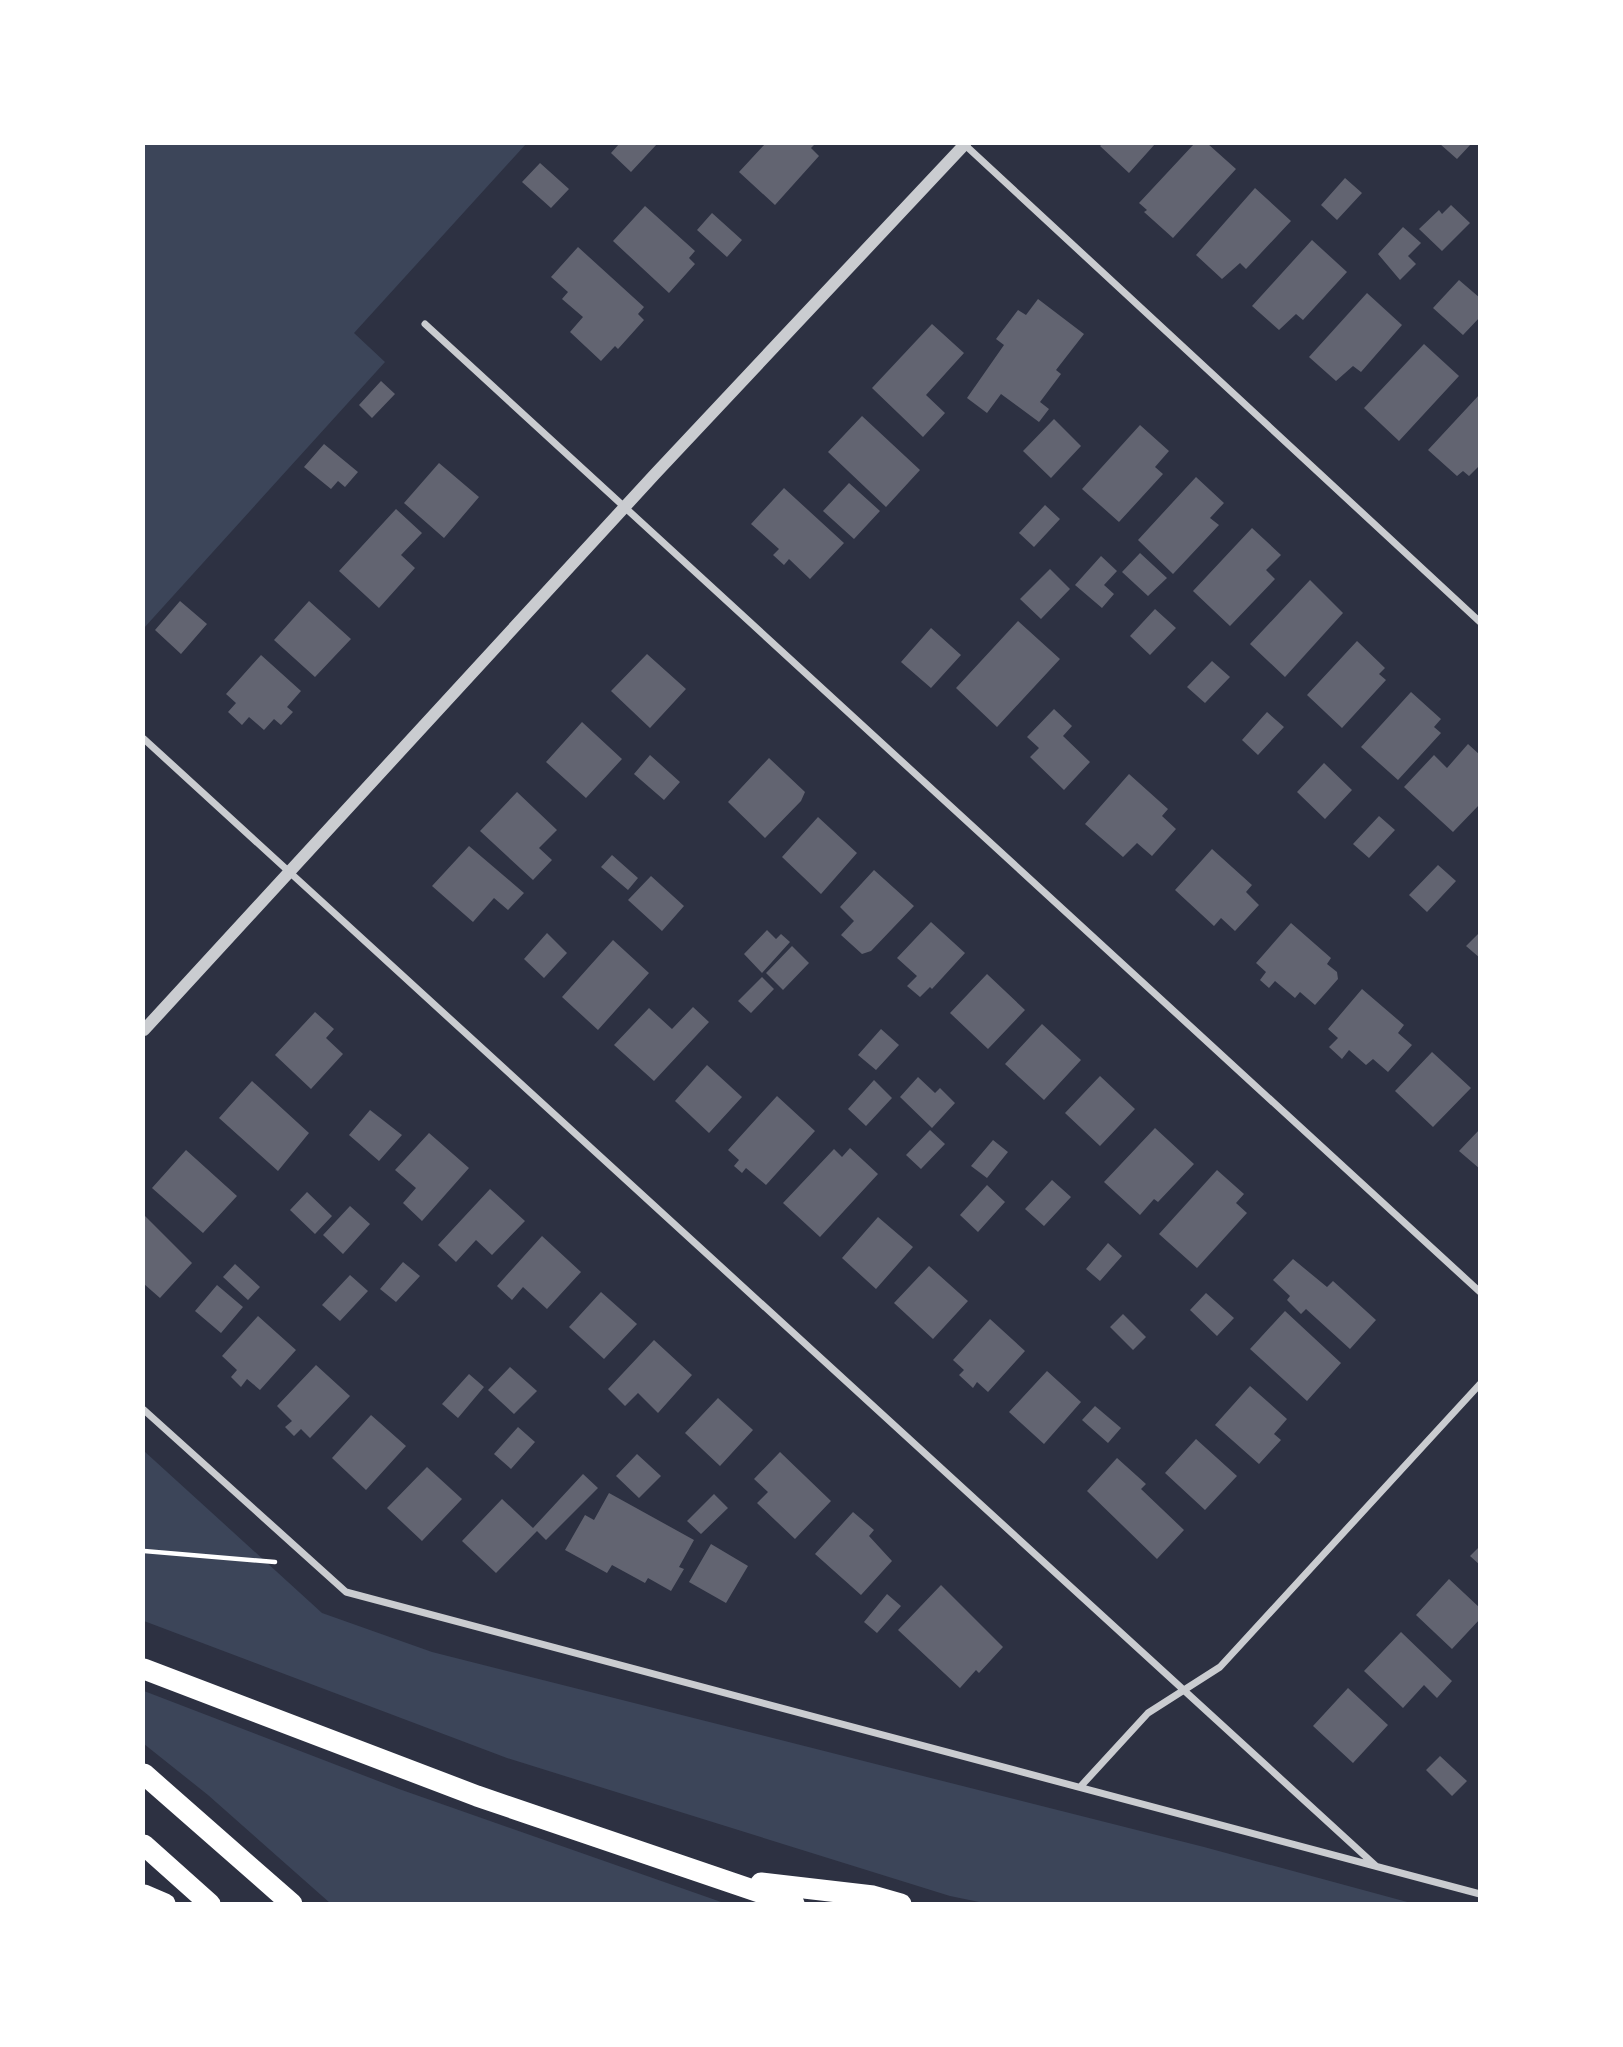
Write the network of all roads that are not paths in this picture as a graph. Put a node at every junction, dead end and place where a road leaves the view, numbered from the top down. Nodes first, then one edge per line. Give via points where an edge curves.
1 (965, 144) edge
2 (425, 324) dead end
3 (623, 509) junction
4 (1479, 622) edge
5 (144, 738) edge
6 (288, 873) junction
7 (144, 1030) edge
8 (1479, 1292) edge
9 (1479, 1384) edge
10 (144, 1410) edge
11 (144, 1669) edge
12 (1183, 1690) junction
13 (144, 1774) edge
14 (1081, 1786) junction
15 (144, 1845) edge
16 (1376, 1866) junction
17 (714, 1878) junction
18 (1479, 1894) edge
19 (144, 1895) edge
20 (165, 1903) edge
21 (210, 1903) edge
22 (292, 1903) edge
23 (794, 1903) edge
24 (901, 1903) edge

1 - 3 street
1 - 4 street
2 - 3 street
3 - 6 street
3 - 8 street
5 - 6 street
6 - 7 street
6 - 12 street
9 - 12 street via 1220,1667
10 - 14 street via 346,1592
11 - 17 highway via 464,1791
12 - 14 street via 1147,1713
12 - 16 street
13 - 22 highway
14 - 16 street
15 - 21 highway
16 - 18 street
17 - 23 highway
17 - 24 highway
19 - 20 highway

